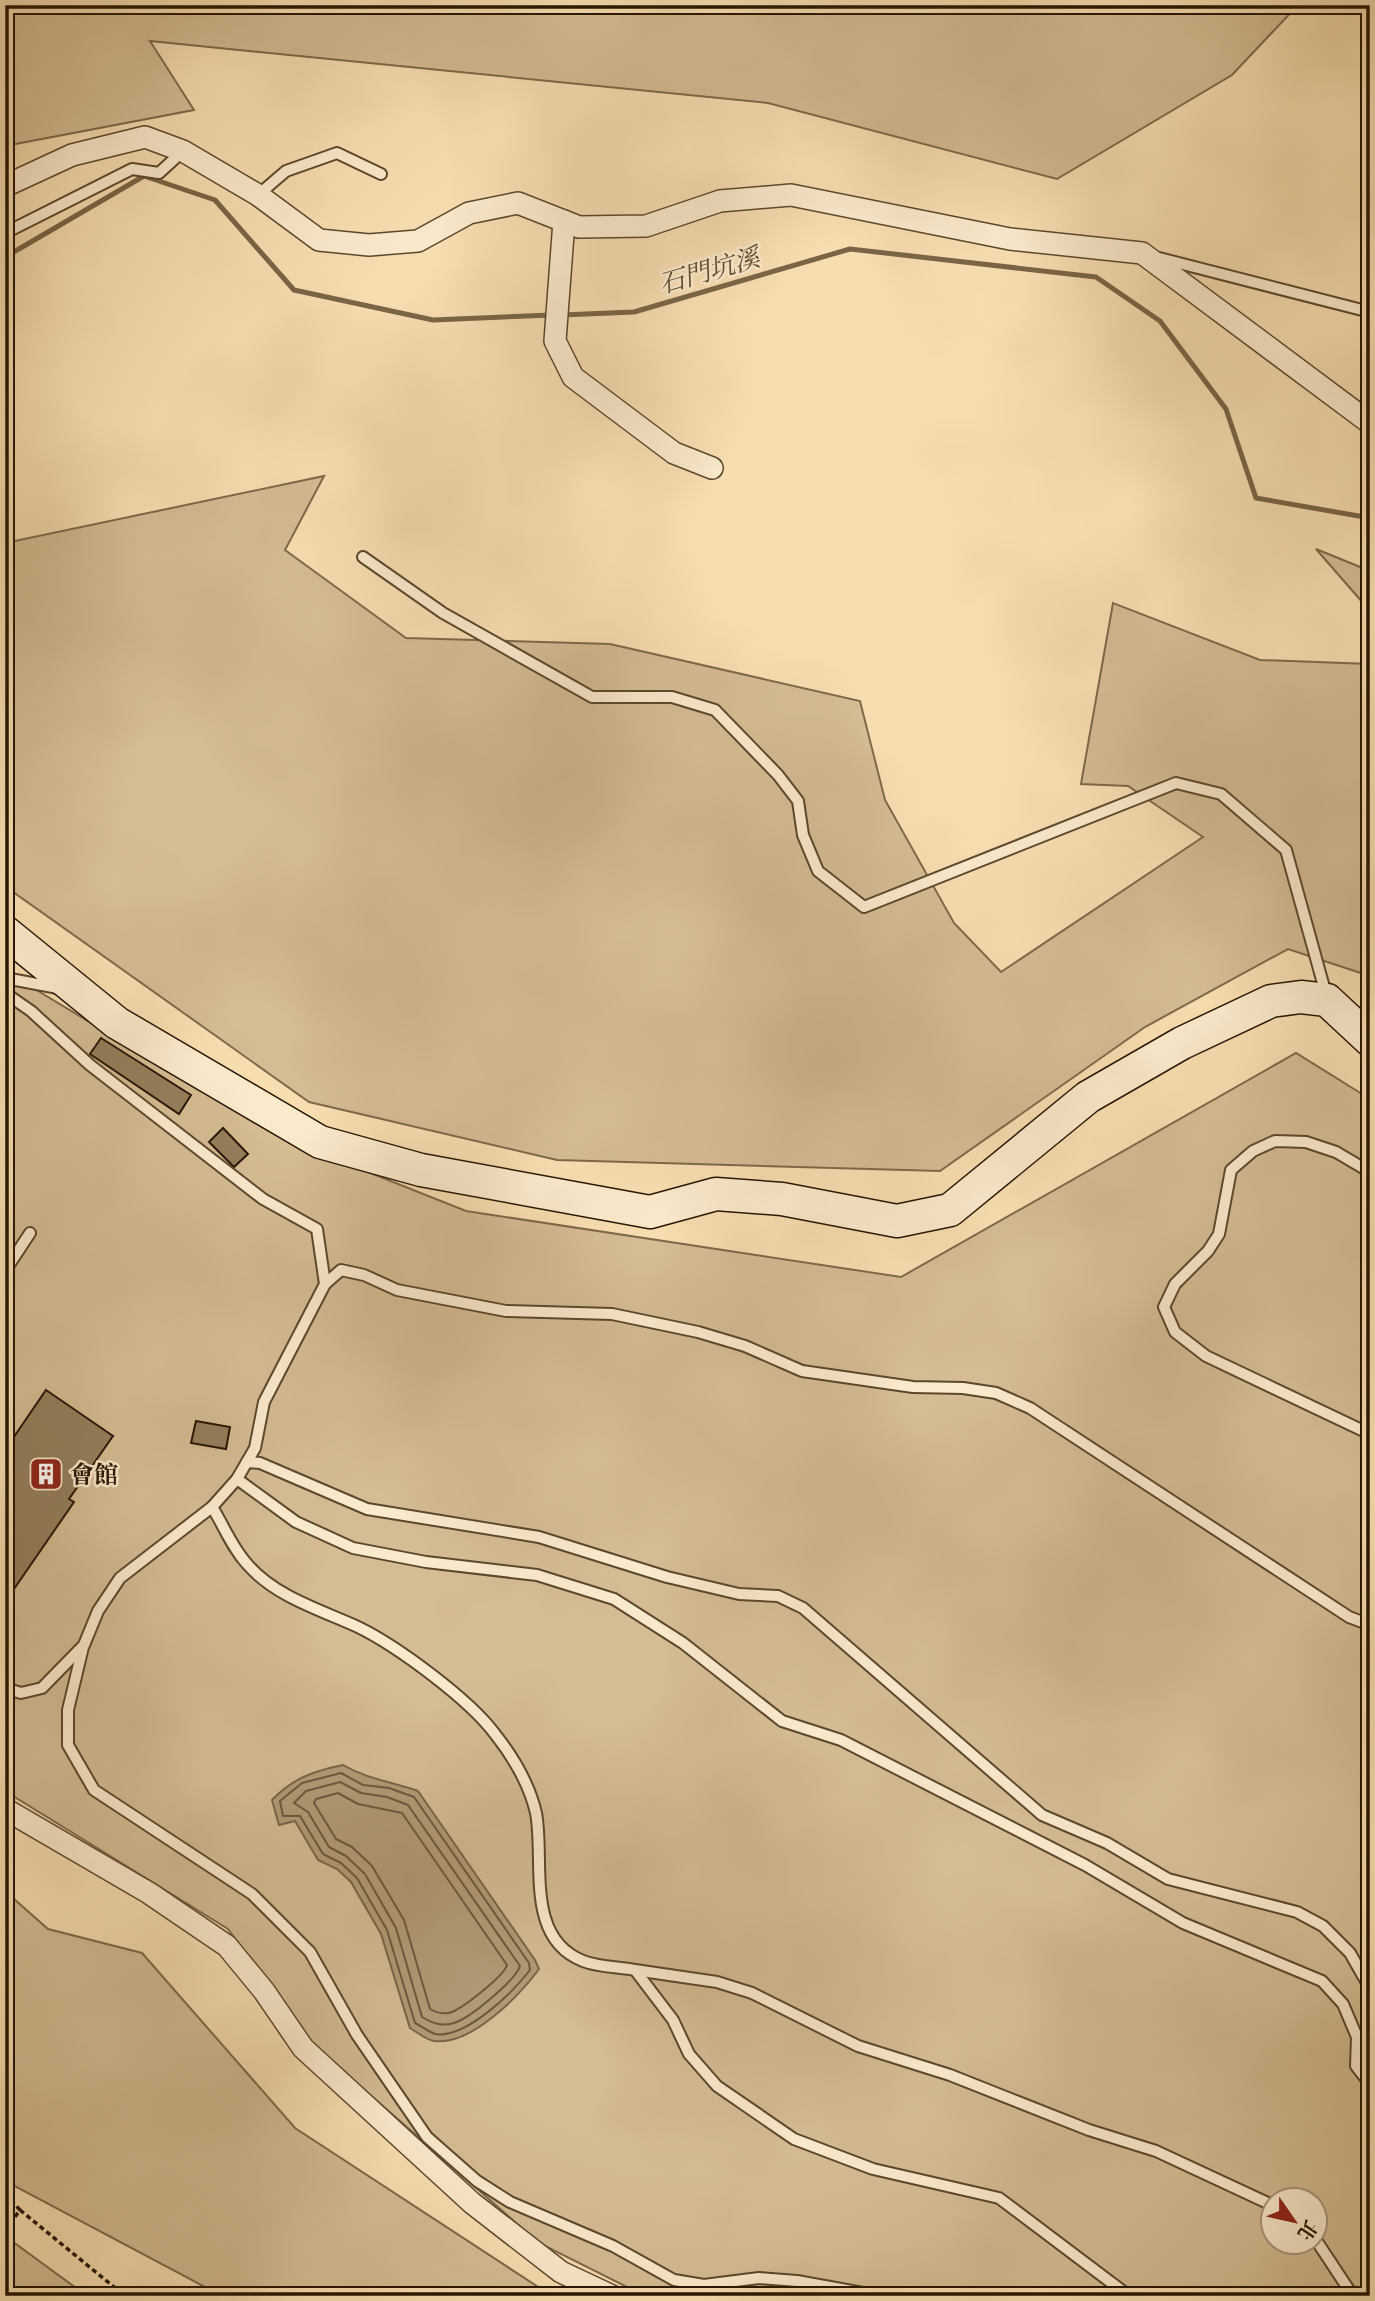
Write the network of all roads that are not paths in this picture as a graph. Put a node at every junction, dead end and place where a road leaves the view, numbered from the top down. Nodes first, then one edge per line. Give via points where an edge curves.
1 (183, 151) junction
2 (381, 174) dead end
3 (5, 186) edge
4 (258, 195) junction
5 (564, 221) junction
6 (5, 233) edge
7 (1142, 254) junction
8 (1370, 312) edge
9 (1370, 423) edge
10 (712, 468) dead end
11 (363, 557) dead end
12 (5, 932) edge
13 (5, 978) edge
14 (78, 991) junction
15 (5, 993) edge
16 (1328, 1000) junction
17 (1370, 1040) edge
18 (1370, 1172) edge
19 (30, 1233) dead end
20 (5, 1271) edge
21 (325, 1284) junction
22 (1370, 1434) edge
23 (247, 1462) junction
24 (237, 1479) junction
25 (212, 1507) junction
26 (1370, 1625) edge
27 (84, 1645) junction
28 (5, 1688) edge
29 (5, 1809) edge
30 (635, 1970) junction
31 (1370, 1989) edge
32 (1370, 2084) edge
33 (1260, 2200) edge
34 (1326, 2256) edge
35 (612, 2296) edge
36 (880, 2296) edge
37 (1129, 2296) edge
38 (1353, 2296) edge

1 - 3 street via 145,137 72,155
1 - 4 street
1 - 6 lane via 159,173 132,169
2 - 4 lane via 337,153 286,171
4 - 5 street via 319,240 369,245 418,241 469,213 518,203
5 - 7 street via 579,227 646,226 720,201 791,195 1010,239
5 - 10 street via 555,341 573,377 674,453
7 - 8 lane
7 - 9 street
11 - 16 lane via 443,613 592,697 672,697 715,710 798,801 803,835 818,871 864,907 1176,783 1221,794 1286,850
12 - 14 street
13 - 14 lane
14 - 16 street via 117,1023 320,1142 408,1166 650,1212 716,1194 782,1199 897,1221 950,1210 1088,1097 1182,1043 1271,1000
15 - 21 lane via 263,1199 317,1230
16 - 17 street
18 - 22 lane via 1336,1152 1306,1142 1275,1141 1253,1151 1231,1170 1219,1234 1175,1284 1164,1307 1175,1332 1206,1356
19 - 20 lane
21 - 23 lane via 264,1402 255,1448
21 - 26 lane via 341,1270 397,1290 506,1311 612,1314 745,1346 802,1371 996,1393 1030,1408 1338,1610
23 - 24 lane
23 - 31 lane via 261,1463 367,1509 539,1537 667,1577 739,1594 778,1596 803,1608 1042,1815 1107,1843 1168,1879 1305,1916 1323,1926 1350,1953
24 - 25 lane
24 - 32 lane via 296,1522 353,1548 537,1575 614,1599 683,1643 782,1721 841,1740 1085,1866 1183,1923 1322,1981 1343,2004 1357,2037 1356,2066
25 - 27 lane via 120,1578 98,1611
25 - 30 lane via 248,1566 273,1587 361,1629 458,1694 491,1728 519,1765 536,1813 539,1893 545,1920 563,1947 583,1961
27 - 28 lane via 42,1688 21,1693
27 - 36 lane via 68,1710 68,1745 94,1790 252,1894 310,1952 356,2035 427,2137 477,2181 510,2202 613,2246 674,2280 704,2285 759,2278
29 - 35 street via 149,1893 227,1946 303,2048 472,2203 561,2272
30 - 33 lane via 717,1982 752,1993 858,2046 1156,2151
30 - 37 lane via 673,2020 689,2054 717,2086 794,2139 873,2169 999,2198
34 - 38 lane

